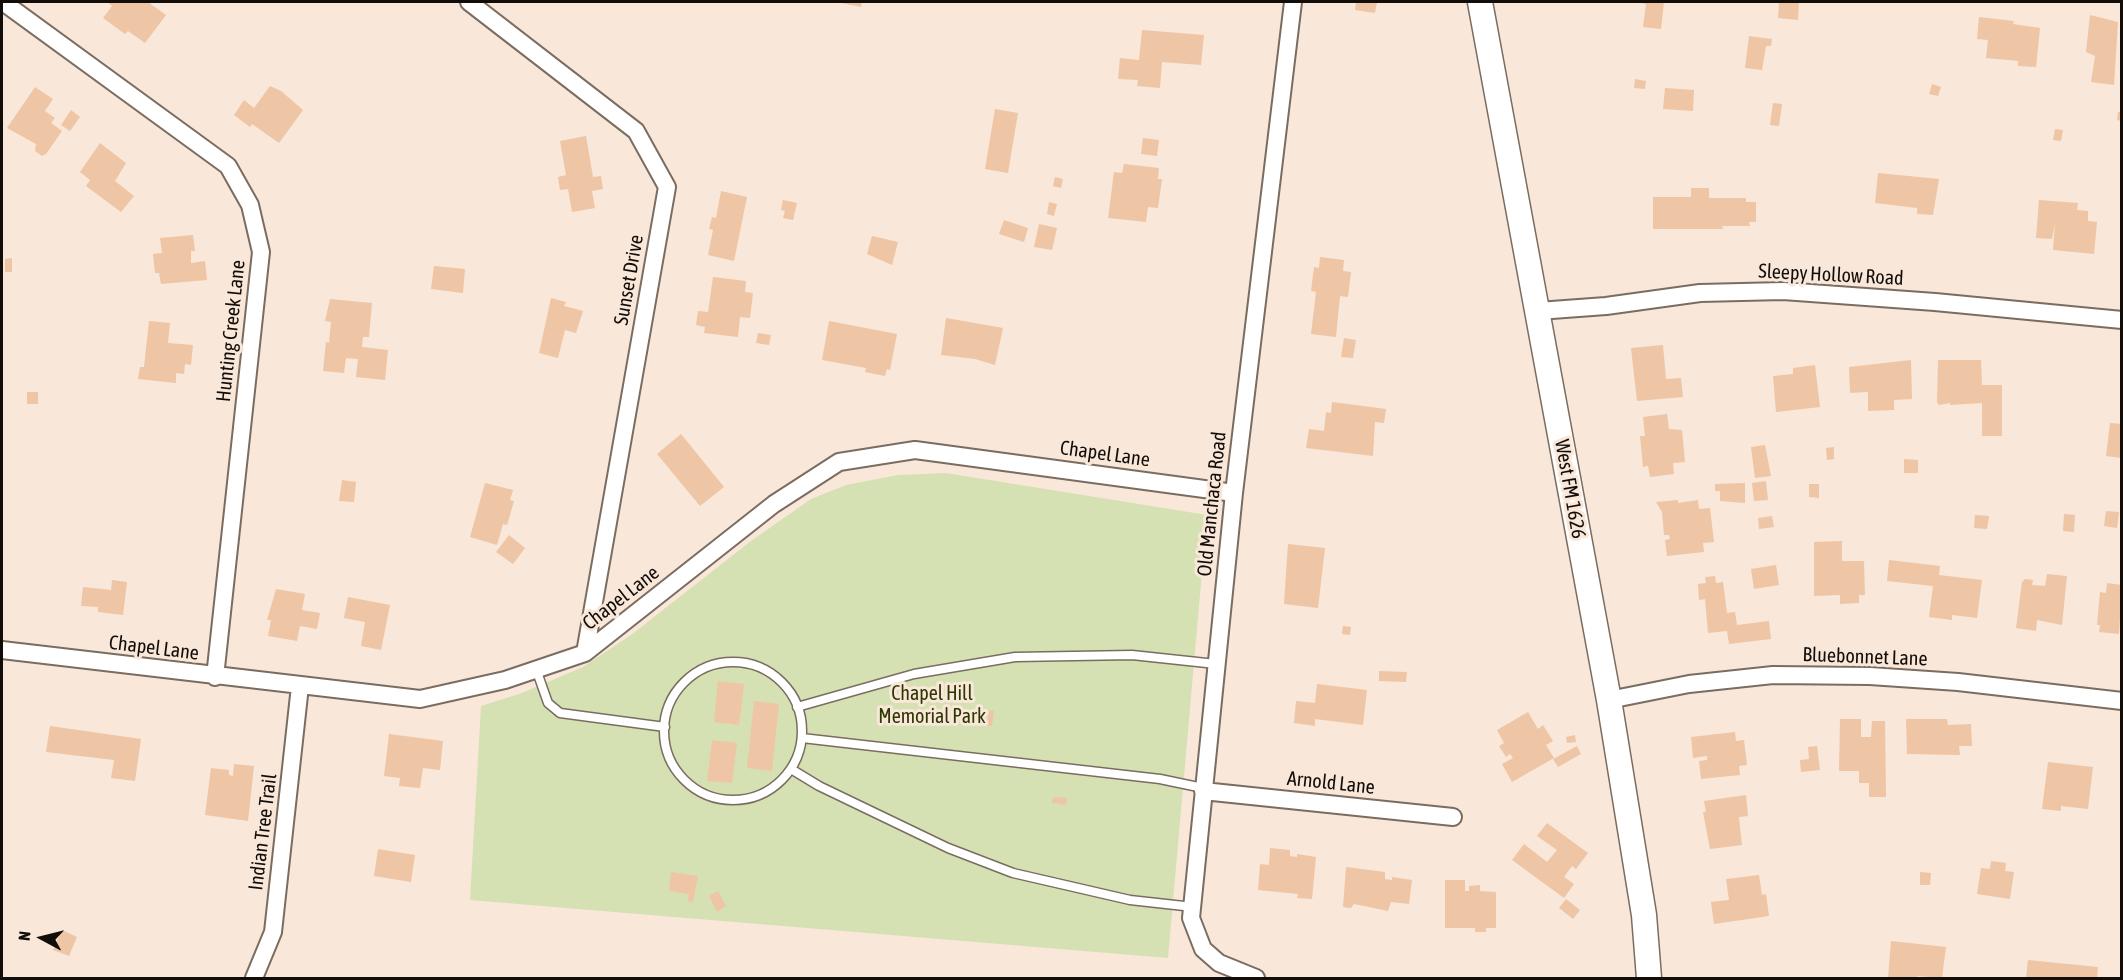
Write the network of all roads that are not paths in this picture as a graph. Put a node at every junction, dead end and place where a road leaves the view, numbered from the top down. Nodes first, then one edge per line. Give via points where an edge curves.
1 (3, 2) edge
2 (469, 2) edge
3 (1293, 2) edge
4 (1480, 2) edge
5 (1538, 311) junction
6 (2121, 320) edge
7 (1234, 493) junction
8 (2, 650) edge
9 (585, 652) junction
10 (1216, 664) junction
11 (536, 669) junction
12 (215, 677) junction
13 (300, 686) junction
14 (1609, 700) junction
15 (2121, 701) edge
16 (797, 707) junction
17 (665, 727) junction
18 (802, 738) junction
19 (791, 769) junction
20 (1203, 789) junction
21 (1454, 817) dead end
22 (1192, 906) junction
23 (254, 978) edge
24 (1256, 978) edge
25 (1649, 978) edge

1 - 12 street, Hunting Creek Lane via 228,166 250,205 261,252
2 - 9 street, Sunset Drive via 636,131 667,187
3 - 7 street, Old Manchaca Road
4 - 5 main road, West FM 1626
5 - 6 street, Sleepy Hollow Road via 1700,293 1783,291
5 - 14 main road, West FM 1626
7 - 9 street, Chapel Lane via 915,450 839,462 774,504
7 - 10 street, Old Manchaca Road
8 - 12 street, Chapel Lane
9 - 11 street, Chapel Lane
10 - 16 lane via 1131,655 1015,657 914,674
10 - 20 street, Old Manchaca Road
11 - 13 street, Chapel Lane via 420,699
11 - 17 lane via 548,703 560,713
12 - 13 street, Chapel Lane
13 - 23 street, Indian Tree Trail via 273,932
14 - 15 street, Bluebonnet Lane via 1689,684 1773,675 1870,676
14 - 25 main road, West FM 1626 via 1644,915
16 - 17 lane via 792,694 777,677 757,666 723,663 692,676 676,693 666,713
16 - 18 lane
17 - 19 lane via 670,759 682,778 700,792 721,800 744,800 765,793
18 - 19 lane
18 - 20 lane via 1160,779
19 - 22 lane via 948,848 1013,873 1130,900
20 - 21 street, Arnold Lane
20 - 22 street, Old Manchaca Road
22 - 24 street, Old Manchaca Road via 1191,918 1203,949 1219,963

